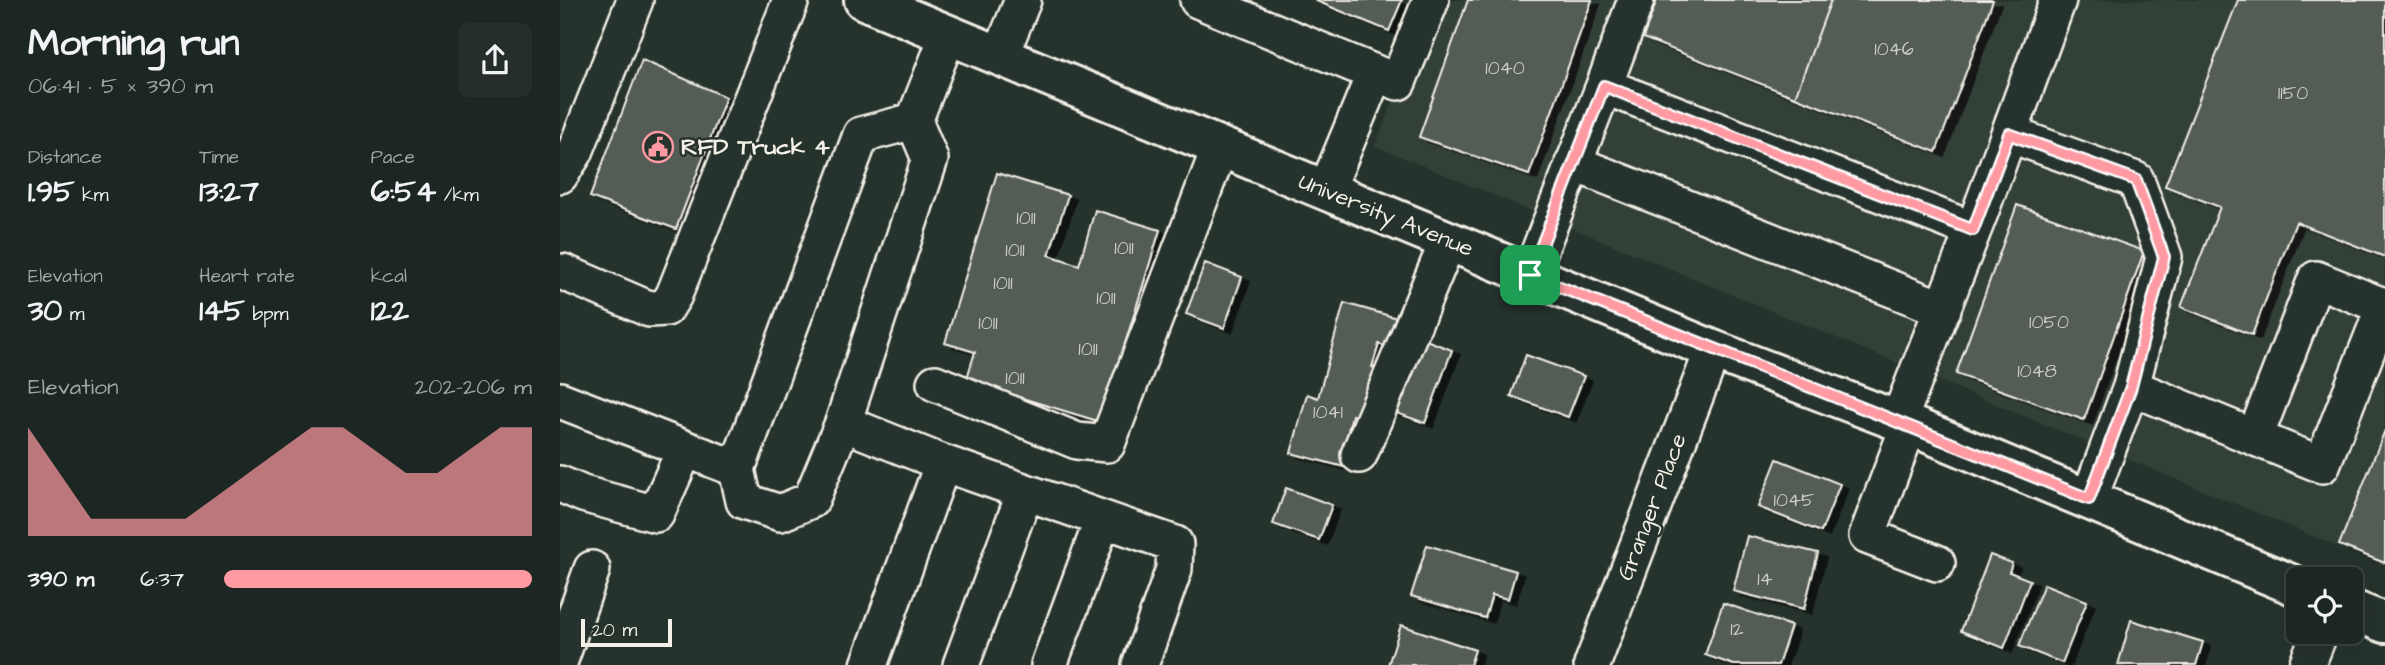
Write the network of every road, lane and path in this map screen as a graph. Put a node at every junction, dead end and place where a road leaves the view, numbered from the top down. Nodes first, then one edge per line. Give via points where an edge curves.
1 (635, 0) edge
2 (791, 0) edge
3 (864, 0) edge
4 (1023, 0) edge
5 (1198, 0) edge
6 (1432, 0) edge
7 (1636, 0) edge
8 (2058, 0) edge
9 (947, 35) junction
10 (1000, 56) junction
11 (1375, 73) junction
12 (1604, 86) junction
13 (914, 121) junction
14 (2009, 134) junction
15 (1220, 147) junction
16 (1573, 163) junction
17 (560, 175) edge
18 (1326, 191) junction
19 (1973, 230) junction
20 (1448, 241) junction
21 (563, 272) dead end
22 (1530, 275) junction
23 (2384, 306) edge
24 (1943, 309) junction
25 (1713, 350) junction
26 (935, 383) dead end
27 (2131, 387) junction
28 (560, 400) edge
29 (843, 423) junction
30 (1904, 424) junction
31 (2255, 437) junction
32 (685, 449) junction
33 (1359, 455) dead end
34 (943, 463) junction
35 (737, 470) junction
36 (560, 484) edge
37 (1025, 492) junction
38 (2089, 499) junction
39 (1103, 519) junction
40 (1937, 563) dead end
41 (592, 569) dead end
42 (2286, 582) edge
43 (2363, 614) edge
44 (2385, 623) edge
45 (2315, 644) edge
46 (560, 660) edge
47 (869, 665) edge
48 (961, 665) edge
49 (1049, 665) edge
50 (1140, 665) edge
51 (1592, 665) edge
52 (2307, 665) edge

1 - 17 street via 575,152
2 - 21 street via 666,308 649,309
3 - 9 main road, University Avenue
4 - 10 street
5 - 11 street
6 - 11 street via 1398,82
7 - 12 street
8 - 14 street
9 - 10 main road, University Avenue
9 - 13 street
10 - 15 main road, University Avenue
11 - 18 street
12 - 16 street
12 - 19 street
13 - 29 street via 930,159
13 - 35 street via 861,135
14 - 19 street
14 - 27 street via 2136,180 2164,257
15 - 18 main road, University Avenue
15 - 26 street via 1107,444 1077,441
16 - 22 street
16 - 24 street
18 - 20 main road, University Avenue
19 - 24 street
20 - 22 main road, University Avenue
20 - 33 street
22 - 25 main road, University Avenue
23 - 31 street via 2316,279
23 - 31 street via 2322,465
24 - 30 street
25 - 30 main road, University Avenue
25 - 51 street, Granger Place
27 - 31 street
27 - 38 street
28 - 32 street
29 - 34 street
29 - 35 street via 811,500 780,513 744,501
30 - 38 main road, University Avenue
30 - 40 street via 1867,536
32 - 35 street
32 - 36 street via 656,514
34 - 37 street
34 - 47 street
37 - 39 street
37 - 48 street
38 - 42 main road, University Avenue
39 - 49 street
39 - 50 street via 1175,544 1174,569
41 - 46 street
43 - 44 main road
45 - 52 street

